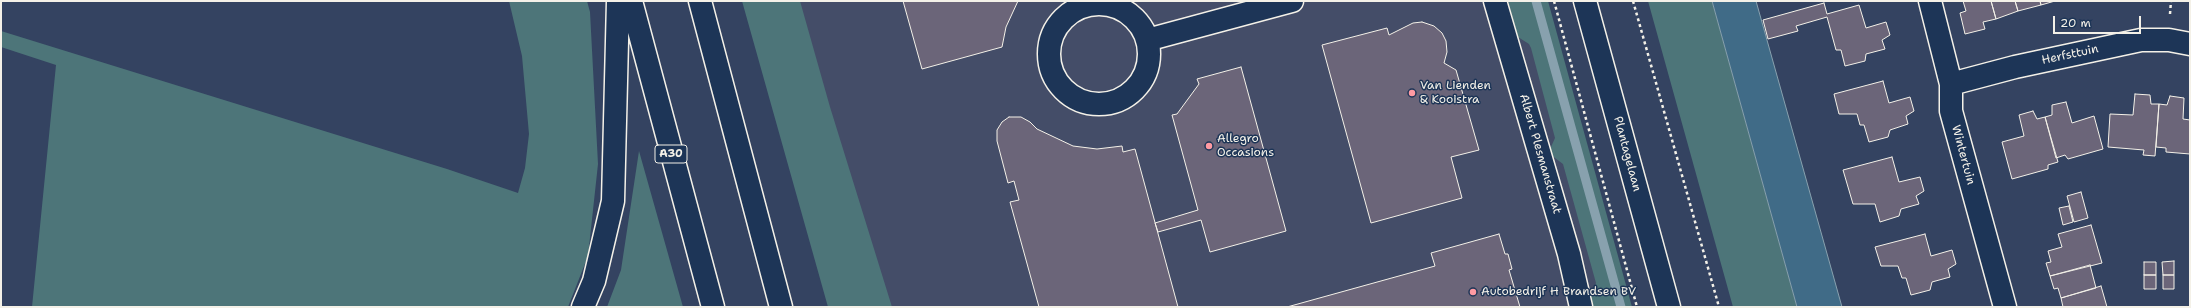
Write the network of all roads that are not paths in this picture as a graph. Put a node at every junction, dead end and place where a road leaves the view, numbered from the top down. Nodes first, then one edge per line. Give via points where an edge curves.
1 (618, 1) edge
2 (631, 1) edge
3 (700, 1) edge
4 (1292, 1) edge
5 (1495, 1) edge
6 (1585, 1) edge
7 (1930, 1) edge
8 (1147, 40) junction
9 (2190, 44) edge
10 (1952, 84) junction
11 (583, 307) edge
12 (712, 307) edge
13 (781, 307) edge
14 (1581, 307) edge
15 (1669, 307) edge
16 (2005, 307) edge

1 - 11 main road via 613,201 594,281
2 - 12 main road, A30
3 - 13 main road
4 - 8 main road
5 - 14 main road, Albert Plesmanstraat via 1569,254
6 - 15 main road, Plantagelaan
7 - 10 main road, Wintertuin
8 - 8 main road via 1140,25 1127,12 1112,5 1094,4 1078,8 1064,17 1057,26 1048,48 1049,65 1055,80 1065,93 1079,101 1095,105 1111,104 1126,97 1138,86 1146,72 1149,56
9 - 10 main road, Herfsttuin via 2169,40 2142,40 2015,67
10 - 16 main road, Wintertuin via 1951,111

